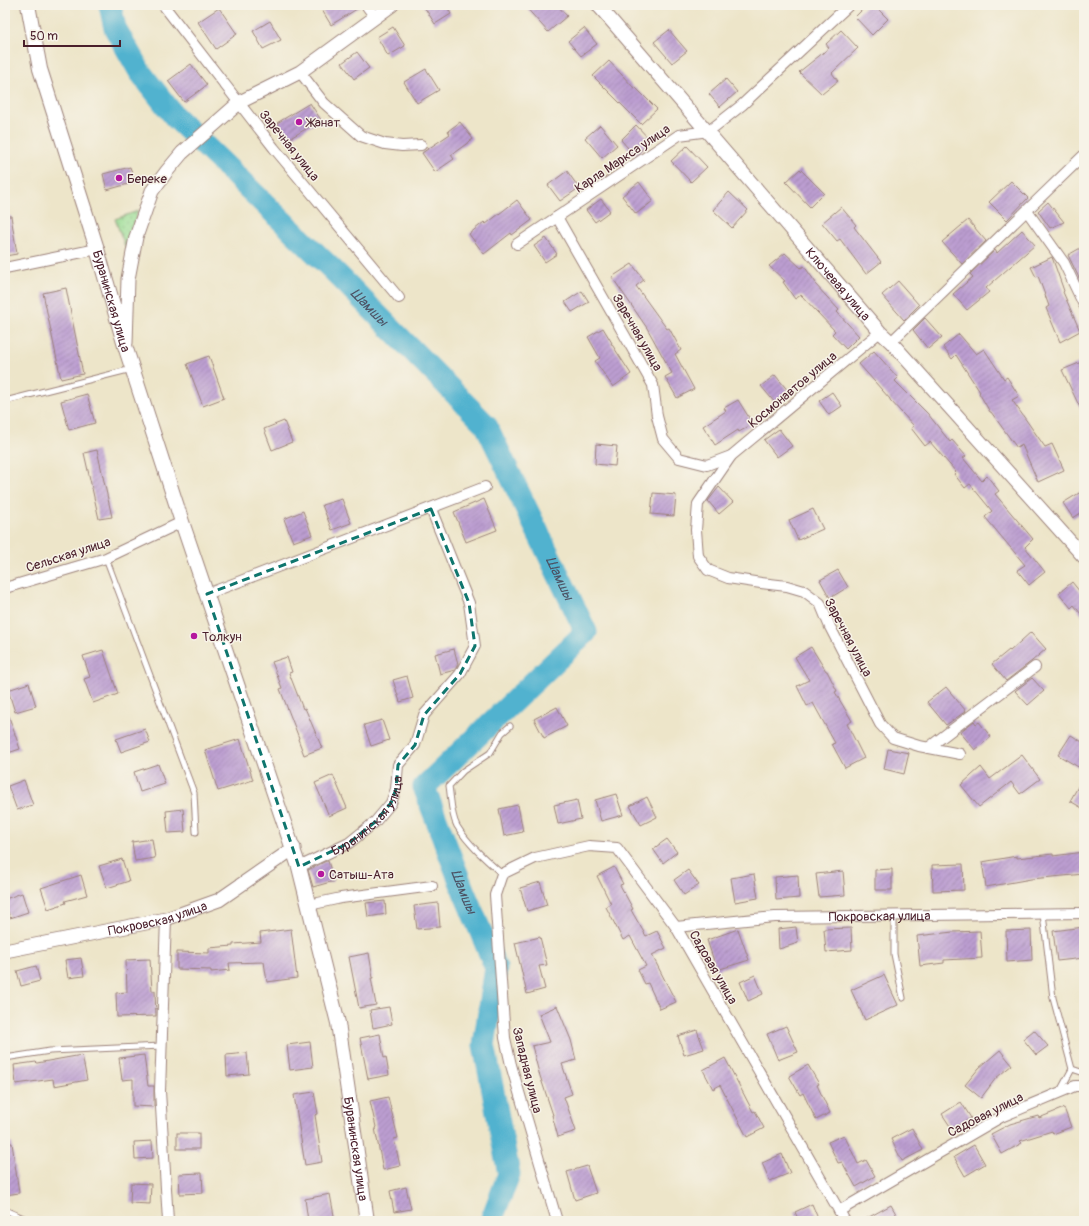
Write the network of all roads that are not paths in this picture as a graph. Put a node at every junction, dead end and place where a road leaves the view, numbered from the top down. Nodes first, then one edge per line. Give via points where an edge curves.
1 (28, 5) edge
2 (366, 5) edge
3 (392, 5) edge
4 (598, 5) edge
5 (849, 5) edge
6 (164, 6) edge
7 (375, 17) junction
8 (300, 72) junction
9 (240, 102) junction
10 (709, 132) junction
11 (421, 145) dead end
12 (1084, 155) edge
13 (1027, 211) junction
14 (557, 218) junction
15 (517, 244) dead end
16 (97, 249) junction
17 (5, 268) edge
18 (399, 298) dead end
19 (1084, 305) edge
20 (880, 332) junction
21 (891, 342) junction
22 (125, 346) junction
23 (133, 369) junction
24 (5, 401) edge
25 (731, 456) junction
26 (723, 468) joint
27 (486, 487) dead end
28 (431, 509) junction
29 (182, 522) junction
30 (1084, 557) edge
31 (106, 558) junction
32 (5, 588) edge
33 (207, 594) junction
34 (1035, 667) dead end
35 (510, 726) dead end
36 (928, 748) junction
37 (960, 754) dead end
38 (196, 832) dead end
39 (294, 848) junction
40 (299, 867) junction
41 (502, 874) junction
42 (432, 886) dead end
43 (309, 905) junction
44 (1084, 913) edge
45 (1043, 914) junction
46 (894, 916) junction
47 (166, 919) junction
48 (676, 927) junction
49 (5, 951) edge
50 (903, 998) dead end
51 (162, 1046) junction
52 (5, 1058) edge
53 (1072, 1069) junction
54 (1084, 1073) edge
55 (1084, 1086) edge
56 (1059, 1093) junction
57 (5, 1210) edge
58 (839, 1210) junction
59 (30, 1221) edge
60 (168, 1221) edge
61 (367, 1221) edge
62 (557, 1221) edge
63 (845, 1221) edge

1 - 16 main road, Буранинская улица via 40,69
2 - 7 street
3 - 7 street
4 - 10 street, Ключевая улица
5 - 10 street via 742,105
6 - 9 street, Заречная улица
7 - 8 street
8 - 9 street
8 - 11 street via 324,103 361,136 385,144
9 - 18 street, Заречная улица via 274,148
9 - 22 street via 182,153 152,191 136,237 128,279
10 - 14 street, Карла Маркса улица via 679,135
10 - 20 street, Ключевая улица
12 - 13 street
13 - 19 street via 1064,263
13 - 21 street
14 - 15 street, Карла Маркса улица
14 - 25 street, Заречная улица via 654,385 657,416 663,439 679,458 707,465
16 - 17 street
16 - 22 main road, Буранинская улица
20 - 21 street, Ключевая улица
20 - 25 street, Космонавтов улица
21 - 30 street, Ключевая улица
22 - 23 main road, Буранинская улица
23 - 24 lane
23 - 29 main road, Буранинская улица
25 - 26 street, Космонавтов улица
26 - 36 street, Заречная улица via 698,504 698,556 708,570 728,578 787,586 804,591 820,603 880,724 893,738
27 - 28 street
28 - 33 street
28 - 40 street, Буранинская улица via 469,603 475,646 460,674 424,715 415,745 398,765 396,789 391,803 375,822 349,843
29 - 31 street, Сельская улица
29 - 33 main road, Буранинская улица
31 - 32 street, Сельская улица
31 - 38 lane via 194,793
33 - 39 main road, Буранинская улица
34 - 36 street
35 - 41 lane via 502,733 490,753 463,771 449,786 456,825
36 - 37 street, Заречная улица
39 - 40 main road, Буранинская улица
39 - 47 street, Покровская улица via 219,900
40 - 43 main road, Буранинская улица
41 - 48 street, Садовая улица via 535,858 589,846 617,848
41 - 62 street, Западная улица via 495,895 505,1038
42 - 43 street via 341,898
43 - 61 main road, Буранинская улица via 338,1023
44 - 45 street, Покровская улица
45 - 46 street, Покровская улица
45 - 53 lane via 1053,998
46 - 48 street, Покровская улица via 775,917
46 - 50 lane via 894,954
47 - 49 street, Покровская улица
47 - 51 street
48 - 58 street, Садовая улица
51 - 52 lane via 50,1051
51 - 60 street via 160,1091
53 - 54 lane
53 - 56 lane
55 - 56 street, Садовая улица via 1076,1086
56 - 58 street, Садовая улица via 1001,1118
57 - 59 lane
58 - 63 street, Садовая улица

